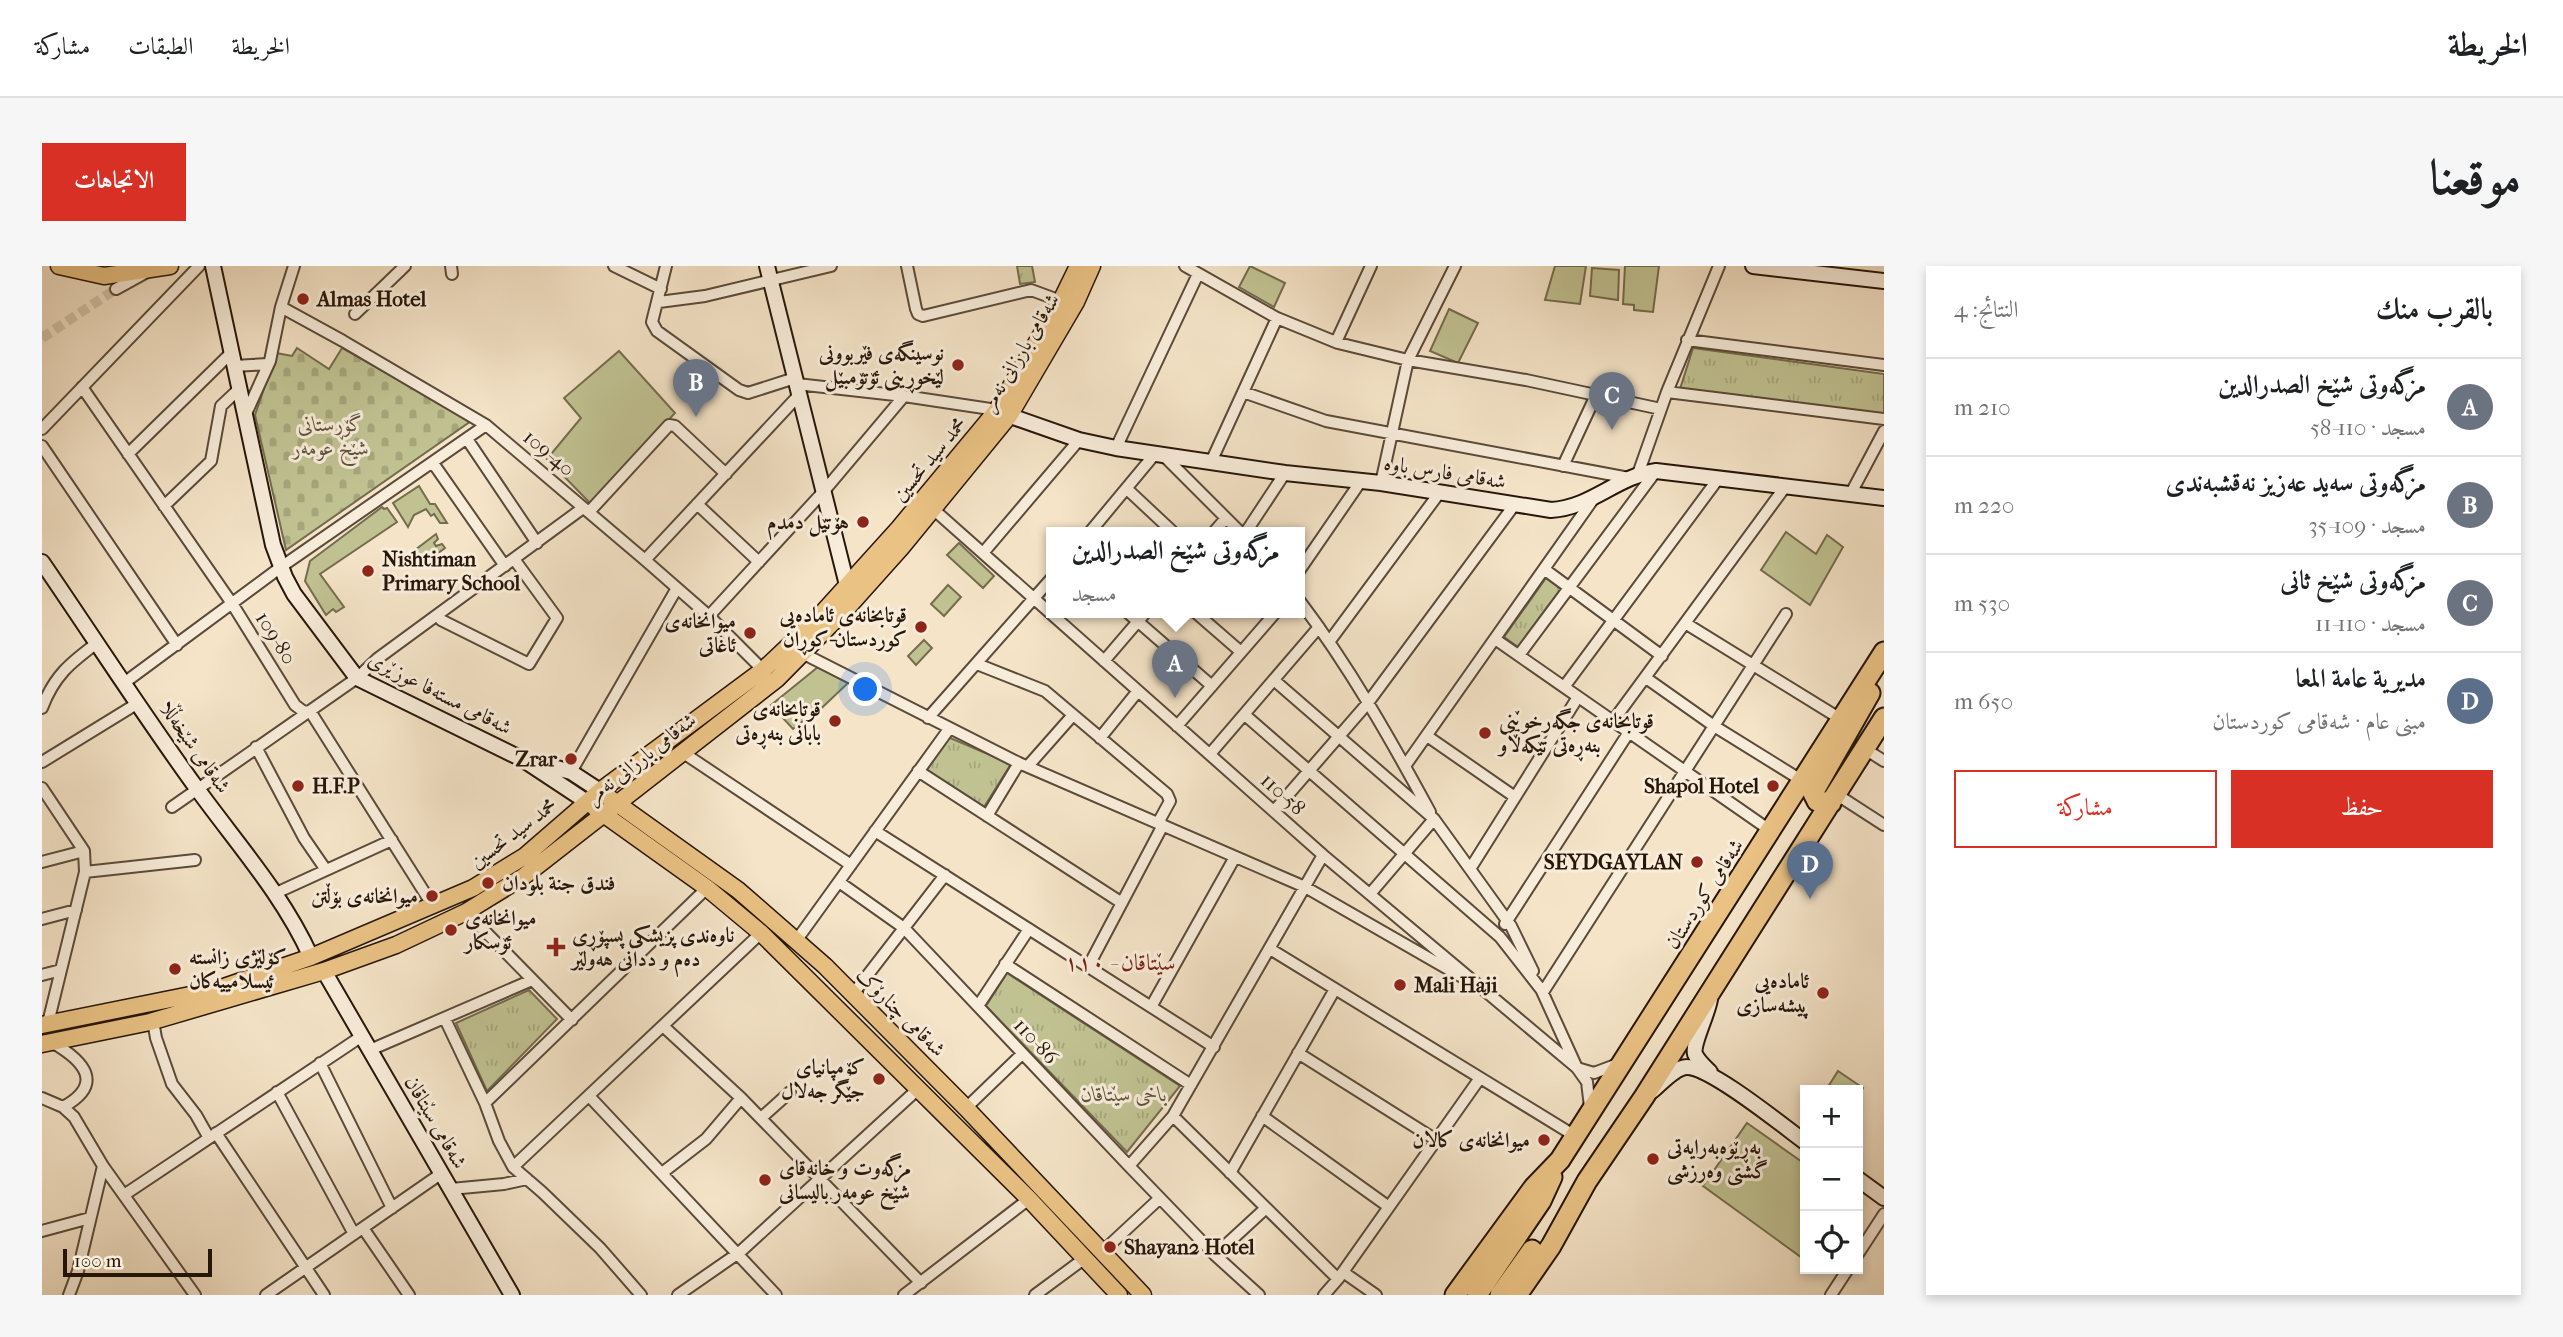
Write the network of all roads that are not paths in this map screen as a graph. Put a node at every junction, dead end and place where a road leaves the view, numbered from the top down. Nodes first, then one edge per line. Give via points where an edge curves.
1 (59, 266) edge
2 (170, 266) edge
3 (199, 266) edge
4 (213, 266) edge
5 (295, 266) edge
6 (405, 266) edge
7 (614, 266) edge
8 (666, 266) edge
9 (831, 266) edge
10 (907, 266) edge
11 (1078, 266) edge
12 (1092, 266) edge
13 (1185, 266) edge
14 (1371, 266) edge
15 (1455, 266) edge
16 (1719, 266) edge
17 (1753, 266) edge
18 (153, 268) junction
19 (769, 273) edge
20 (1198, 274) junction
21 (1884, 281) edge
22 (117, 289) tunnel mouth
23 (661, 289) junction
24 (1061, 301) junction
25 (659, 302) junction
26 (281, 307) junction
27 (355, 314) dead end
28 (1277, 318) junction
29 (1687, 340) junction
30 (1336, 342) junction
31 (233, 359) junction
32 (1408, 360) junction
33 (268, 365) junction
34 (1884, 365) edge
35 (797, 386) junction
36 (82, 387) junction
37 (239, 389) junction
38 (1243, 392) junction
39 (1667, 392) junction
40 (1596, 395) junction
41 (904, 396) junction
42 (1661, 409) junction
43 (1003, 413) junction
44 (245, 416) junction
45 (1884, 419) edge
46 (486, 425) junction
47 (42, 429) edge
48 (1884, 431) edge
49 (1392, 432) junction
50 (467, 439) junction
51 (1079, 440) junction
52 (42, 446) edge
53 (1116, 448) junction
54 (128, 454) junction
55 (1159, 455) junction
56 (433, 463) junction
57 (1212, 463) junction
58 (1563, 466) junction
59 (1656, 471) junction
60 (1285, 473) junction
61 (726, 474) junction
62 (1633, 476) junction
63 (1718, 479) junction
64 (1361, 481) junction
65 (1381, 483) junction
66 (1785, 487) junction
67 (1127, 489) junction
68 (824, 491) junction
69 (1440, 492) junction
70 (1850, 495) junction
71 (1594, 498) junction
72 (1884, 498) edge
73 (697, 504) junction
74 (1515, 504) junction
75 (164, 506) junction
76 (932, 508) junction
77 (586, 510) junction
78 (1226, 517) junction
79 (1097, 527) edge
80 (1168, 527) edge
81 (1218, 527) edge
82 (1235, 527) edge
83 (1249, 527) edge
84 (537, 543) junction
85 (983, 554) junction
86 (645, 559) junction
87 (42, 562) edge
88 (510, 562) junction
89 (759, 562) junction
90 (1305, 562) edge
91 (281, 567) junction
92 (1544, 569) junction
93 (848, 585) junction
94 (1046, 585) edge
95 (677, 588) junction
96 (1569, 588) junction
97 (1034, 598) junction
98 (233, 605) junction
99 (1305, 608) edge
100 (1046, 609) edge
101 (1786, 614) dead end
102 (438, 615) junction
103 (709, 616) junction
104 (1056, 618) edge
105 (1141, 618) edge
106 (1143, 618) edge
107 (1202, 618) edge
108 (1271, 618) edge
109 (1614, 620) junction
110 (1685, 623) junction
111 (1319, 627) junction
112 (1495, 639) junction
113 (1329, 642) junction
114 (97, 643) junction
115 (177, 645) junction
116 (1241, 652) junction
117 (1884, 652) edge
118 (804, 654) junction
119 (1519, 655) junction
120 (1662, 656) junction
121 (1104, 661) junction
122 (977, 664) junction
123 (1754, 665) junction
124 (763, 670) junction
125 (1884, 671) edge
126 (42, 676) edge
127 (356, 678) junction
128 (1646, 678) junction
129 (1275, 681) junction
130 (124, 683) junction
131 (1212, 686) junction
132 (50, 687) junction
133 (1564, 687) junction
134 (1138, 691) junction
135 (1578, 697) junction
136 (138, 702) junction
137 (1367, 704) junction
138 (42, 708) edge
139 (310, 711) junction
140 (1073, 715) junction
141 (1245, 715) junction
142 (928, 718) junction
143 (1839, 718) junction
144 (1884, 718) edge
145 (1613, 721) junction
146 (1177, 726) junction
147 (1714, 726) junction
148 (949, 729) junction
149 (1629, 732) junction
150 (1427, 736) junction
151 (1338, 737) junction
152 (1100, 738) junction
153 (256, 747) junction
154 (1865, 749) junction
155 (682, 752) junction
156 (1210, 754) junction
157 (523, 759) junction
158 (1884, 761) edge
159 (42, 762) edge
160 (1024, 764) junction
161 (1405, 766) junction
162 (918, 771) junction
163 (1308, 771) junction
164 (1685, 771) junction
165 (571, 772) junction
166 (1801, 780) junction
167 (42, 788) edge
168 (197, 789) junction
169 (600, 791) junction
170 (1515, 797) junction
171 (1833, 799) junction
172 (587, 803) junction
173 (172, 807) dead end
174 (610, 808) junction
175 (1273, 811) junction
176 (987, 816) junction
177 (1434, 819) junction
178 (1160, 824) junction
179 (1775, 825) junction
180 (1884, 825) edge
181 (875, 831) junction
182 (392, 841) junction
183 (84, 851) junction
184 (1323, 855) junction
185 (1403, 855) junction
186 (1235, 857) junction
187 (195, 860) dead end
188 (42, 862) edge
189 (850, 865) junction
190 (1791, 865) junction
191 (1470, 869) junction
192 (326, 870) junction
193 (85, 872) junction
194 (944, 875) junction
195 (839, 882) junction
196 (1305, 887) junction
197 (707, 888) junction
198 (276, 893) junction
199 (1370, 894) junction
200 (1122, 903) junction
201 (433, 906) junction
202 (76, 910) junction
203 (466, 912) junction
204 (42, 919) edge
205 (1507, 921) junction
206 (904, 928) junction
207 (1029, 929) junction
208 (761, 933) junction
209 (1496, 933) junction
210 (796, 941) junction
211 (1270, 949) junction
212 (311, 957) junction
213 (1006, 964) junction
214 (1088, 967) junction
215 (61, 970) junction
216 (324, 971) junction
217 (42, 975) edge
218 (532, 980) junction
219 (1335, 989) junction
220 (1484, 990) junction
221 (1709, 990) junction
222 (1543, 992) junction
223 (853, 994) junction
224 (978, 1006) junction
225 (1151, 1007) junction
226 (445, 1019) junction
227 (572, 1020) junction
228 (153, 1021) junction
229 (45, 1024) edge
230 (663, 1026) junction
231 (362, 1036) junction
232 (47, 1043) edge
233 (1214, 1047) junction
234 (370, 1050) junction
235 (1298, 1053) junction
236 (1022, 1054) junction
237 (1624, 1061) junction
238 (320, 1063) junction
239 (1577, 1068) junction
240 (1713, 1076) junction
241 (1479, 1078) junction
242 (1191, 1085) junction
243 (918, 1089) junction
244 (790, 1092) dead end
245 (277, 1093) junction
246 (589, 1096) junction
247 (1644, 1097) junction
248 (42, 1098) edge
249 (741, 1098) junction
250 (485, 1103) junction
251 (63, 1107) junction
252 (965, 1108) junction
253 (1590, 1114) junction
254 (1172, 1116) junction
255 (1262, 1116) junction
256 (761, 1118) junction
257 (213, 1135) junction
258 (1575, 1136) junction
259 (1800, 1138) edge
260 (1436, 1140) junction
261 (1560, 1160) junction
262 (103, 1166) junction
263 (1129, 1166) junction
264 (513, 1167) junction
265 (1230, 1172) junction
266 (442, 1173) junction
267 (662, 1173) junction
268 (527, 1179) junction
269 (820, 1179) junction
270 (1587, 1181) junction
271 (1863, 1183) edge
272 (451, 1189) junction
273 (124, 1195) junction
274 (1160, 1198) junction
275 (1884, 1198) edge
276 (1029, 1199) junction
277 (1389, 1207) junction
278 (392, 1208) junction
279 (1266, 1208) junction
280 (1884, 1214) edge
281 (90, 1218) junction
282 (42, 1231) edge
283 (358, 1231) junction
284 (1863, 1246) edge
285 (739, 1252) junction
286 (1102, 1252) junction
287 (1215, 1255) junction
288 (1085, 1258) junction
289 (306, 1267) junction
290 (1846, 1274) edge
291 (1340, 1275) junction
292 (921, 1283) junction
293 (1836, 1293) edge
294 (1116, 1294) edge
295 (69, 1295) edge
296 (195, 1295) edge
297 (266, 1295) edge
298 (324, 1295) edge
299 (409, 1295) edge
300 (512, 1295) edge
301 (641, 1295) edge
302 (678, 1295) edge
303 (776, 1295) edge
304 (904, 1295) edge
305 (1035, 1295) edge
306 (1143, 1295) edge
307 (1259, 1295) edge
308 (1324, 1295) edge
309 (1376, 1295) edge
310 (1455, 1295) edge
311 (1477, 1295) edge
312 (1500, 1295) edge
313 (1517, 1295) edge

1 - 18 main road via 104,276
2 - 18 main road
3 - 36 street
4 - 31 main road, شەقامی مستەفا عوزێری
5 - 26 street
6 - 27 street
7 - 23 street
8 - 23 street
9 - 19 street
10 - 24 street via 916,309 923,316 1031,290
11 - 24 main road, محمد سید تحسین
12 - 43 main road, شەقامی بارزانی نەمر via 1076,302
13 - 20 street
14 - 30 street
15 - 32 street
16 - 29 street
17 - 21 main road
18 - 22 street
19 - 25 street via 705,296
19 - 35 main road
20 - 28 street
20 - 53 street
23 - 25 street
24 - 43 main road, محمد سید تحسین
25 - 35 street via 653,322 657,331 740,390 748,393
26 - 33 street
26 - 46 street, 109-40
28 - 30 street
28 - 38 street
29 - 34 street
29 - 39 street
30 - 32 street
31 - 33 street
31 - 37 main road, شەقامی مستەفا عوزێری
31 - 54 street
32 - 40 street
32 - 49 street
33 - 44 street
35 - 41 street
35 - 61 street
35 - 68 main road
36 - 47 street
36 - 54 street, 109-80
37 - 44 main road, شەقامی مستەفا عوزێری
37 - 75 street via 221,406 211,461
38 - 49 street via 1326,421
38 - 57 street
39 - 42 street
39 - 45 street
40 - 42 street
40 - 58 street
41 - 43 street
41 - 68 street
42 - 62 street
43 - 51 main road, شەقامی فارس باوە
43 - 76 main road, شەقامی بارزانی نەمر
43 - 93 main road, محمد سید تحسین
44 - 91 main road, شەقامی مستەفا عوزێری
46 - 50 street
46 - 77 street, 109-40
48 - 70 street
49 - 58 street
49 - 65 street
50 - 56 street
50 - 84 street
51 - 53 main road, شەقامی فارس باوە
51 - 85 street
52 - 115 street
53 - 55 main road, شەقامی فارس باوە
54 - 75 street, 109-80
55 - 57 main road, شەقامی فارس باوە
55 - 67 street
55 - 78 street
56 - 88 street
56 - 91 street
57 - 60 main road, شەقامی فارس باوە
58 - 62 street
59 - 62 main road, شەقامی فارس باوە
59 - 63 main road, شەقامی فارس باوە
59 - 96 street
60 - 64 main road, شەقامی فارس باوە
60 - 83 street
61 - 73 street
61 - 77 street via 669,425
62 - 71 main road, شەقامی فارس باوە
63 - 66 main road, شەقامی فارس باوە
63 - 109 street
64 - 65 main road, شەقامی فارس باوە
64 - 90 street
65 - 69 main road, شەقامی فارس باوە
66 - 70 main road, شەقامی فارس باوە
66 - 110 street
67 - 79 street
67 - 80 street
68 - 89 street
68 - 93 main road
69 - 74 main road, شەقامی فارس باوە
69 - 113 street
70 - 72 main road, شەقامی فارس باوە
71 - 74 main road, شەقامی فارس باوە via 1562,509
71 - 92 street
73 - 86 street
73 - 89 street
74 - 137 street
75 - 98 street, 109-80
76 - 85 street, 110-58
76 - 118 main road, شەقامی بارزانی نەمر
77 - 84 street
77 - 86 street, 109-40
78 - 81 street
78 - 82 street
84 - 88 street
85 - 97 street, 110-58
86 - 95 street, 109-40
87 - 114 main road, شەقامی شێخەڵڵا
88 - 102 street
88 - 102 street via 557,618 528,664
89 - 103 street
91 - 98 street
91 - 127 main road, شەقامی مستەفا عوزێری via 294,594
92 - 96 street
92 - 112 street
93 - 124 main road, محمد سید تحسین
94 - 97 street
95 - 103 street, 109-40
95 - 165 street
96 - 109 street
96 - 119 street
97 - 100 street, 110-58
97 - 122 street
98 - 115 street
98 - 139 street, 109-80 via 295,705
99 - 111 street
101 - 123 street
102 - 127 street
103 - 124 street, 109-40
104 - 121 street, 110-58
105 - 121 street
106 - 131 street
107 - 116 street
108 - 116 street
109 - 120 street
109 - 133 street
110 - 120 street
110 - 123 street
111 - 113 street
111 - 129 street
112 - 119 street
112 - 150 street
113 - 137 street
114 - 130 main road, شەقامی شێخەڵڵا
114 - 132 street via 70,663
115 - 130 street
116 - 131 street
117 - 143 highway, شەقامی کوردستان
118 - 142 street
118 - 155 main road, شەقامی بارزانی نەمر
119 - 133 street
120 - 128 street
121 - 134 street, 110-58
122 - 140 street via 1045,691
122 - 142 street
123 - 143 street
123 - 147 street
124 - 169 main road, محمد سید تحسین
125 - 171 highway via 1813,793 1817,801
126 - 132 street
127 - 139 street
127 - 157 main road, شەقامی مستەفا عوزێری
128 - 145 street
128 - 147 street
129 - 141 street
129 - 151 street
130 - 136 main road, شەقامی شێخەڵڵا
131 - 146 street
132 - 138 street
133 - 135 street
134 - 146 street, 110-58
134 - 152 street
135 - 145 street
135 - 170 street
136 - 159 street
136 - 168 main road, شەقامی شێخەڵڵا
137 - 151 street
137 - 161 street
139 - 153 street
139 - 182 street, 109-80
140 - 152 street
140 - 160 street
141 - 156 street
141 - 163 street
142 - 148 street
143 - 166 highway, شەقامی کوردستان
144 - 154 highway
145 - 149 street
146 - 156 street, 110-58
147 - 164 street
147 - 166 street
148 - 160 street
148 - 162 street
149 - 164 street
149 - 205 street
150 - 161 street
150 - 170 street
151 - 163 street
151 - 177 street
152 - 178 street via 1169,796
153 - 168 street
153 - 192 street
154 - 158 street
154 - 171 highway
155 - 174 main road, شەقامی بارزانی نەمر
155 - 189 street
156 - 175 street, 110-58
157 - 165 main road, شەقامی مستەفا عوزێری
157 - 172 main road, شەقامی مستەفا عوزێری
160 - 176 street
160 - 178 street
161 - 177 street
162 - 176 street
162 - 181 street
163 - 175 street
163 - 185 street
164 - 179 street
164 - 222 street
165 - 169 main road, شەقامی مستەفا عوزێری
166 - 179 highway, شەقامی کوردستان
167 - 183 street
168 - 173 street
168 - 198 main road, شەقامی شێخەڵڵا
169 - 172 main road, محمد سید تحسین
169 - 174 main road, شەقامی چنارۆک
170 - 191 street
171 - 180 street
171 - 190 highway
172 - 174 main road, شەقامی چنارۆک
172 - 201 main road, محمد سید تحسین via 504,870
174 - 197 main road, شەقامی چنارۆک
174 - 203 main road, شەقامی بارزانی نەمر via 523,877
174 - 210 main road, شەقامی چنارۆک via 738,890
175 - 184 street, 110-58
176 - 200 street
177 - 185 street
177 - 191 street
178 - 186 street
178 - 200 street
179 - 190 highway via 1792,815 1805,827
179 - 237 highway, شەقامی کوردستان
181 - 189 street
181 - 194 street
182 - 192 street
182 - 201 street, 109-80
183 - 188 street
183 - 193 street
184 - 196 street
184 - 199 street, 110-58
185 - 199 street
185 - 209 street
186 - 196 street
186 - 225 street
187 - 193 street
189 - 195 street
190 - 221 highway
191 - 205 street
192 - 198 street
193 - 202 street
194 - 206 street
194 - 207 street
195 - 206 street, 110-86
195 - 210 street
196 - 211 street
196 - 220 street
197 - 208 main road, شەقامی چنارۆک
197 - 227 street
198 - 212 main road, شەقامی شێخەڵڵا
199 - 220 street, 110-58
200 - 214 street
201 - 212 main road, محمد سید تحسین
202 - 204 street
202 - 215 street
203 - 216 main road, شەقامی بارزانی نەمر via 396,945
203 - 218 street
205 - 209 street
205 - 222 street
206 - 223 street
206 - 224 street, 110-86
207 - 213 street
207 - 214 street
208 - 230 street
208 - 243 main road, شەقامی چنارۆک
209 - 222 street
210 - 223 main road, شەقامی چنارۆک
211 - 219 street
211 - 233 street
212 - 229 main road, محمد سید تحسین via 215,990
213 - 224 street
213 - 242 street
214 - 225 street
215 - 217 street
215 - 229 street
216 - 228 main road, شەقامی بارزانی نەمر
216 - 231 main road, شەقامی سێتاقان
218 - 226 street
218 - 227 street
219 - 235 street
219 - 241 street
220 - 239 street, 110-58
221 - 240 main road via 1709,1010 1695,1049
221 - 247 highway
222 - 239 street
223 - 252 main road, شەقامی چنارۆک
224 - 236 street, 110-86
225 - 233 street
226 - 234 street
226 - 250 street
227 - 250 street
228 - 232 main road, شەقامی بارزانی نەمر
228 - 257 street via 172,1084
230 - 246 street
230 - 249 street
231 - 234 main road, شەقامی سێتاقان
231 - 238 street
232 - 251 street via 76,1058 85,1069 81,1094
233 - 242 street
234 - 266 main road, شەقامی سێتاقان
235 - 255 street
235 - 260 street
236 - 252 street
236 - 263 street, 110-86
237 - 239 street via 1600,1072
237 - 253 highway, شەقامی کوردستان
238 - 245 street
238 - 278 street
239 - 253 street, 110-58 via 1589,1088
240 - 247 main road via 1684,1067
240 - 259 main road
241 - 258 street
241 - 260 street
242 - 254 street
243 - 269 street
243 - 276 main road, شەقامی چنارۆک
244 - 256 street
245 - 257 street
245 - 283 street
246 - 264 street
246 - 267 street
247 - 270 highway
248 - 251 street
249 - 256 street
249 - 267 street via 706,1139
250 - 264 street
251 - 262 street via 75,1117
252 - 286 main road, شەقامی چنارۆک
253 - 258 highway, شەقامی کوردستان
254 - 263 street
254 - 265 street
255 - 265 street
255 - 277 street
256 - 269 street
257 - 273 street
257 - 289 street
258 - 261 highway, شەقامی کوردستان
260 - 277 street
261 - 310 highway, شەقامی کوردستان via 1534,1187
261 - 311 highway, شەقامی کوردستان via 1541,1201
262 - 273 street
262 - 281 street
263 - 274 street, 110-86
264 - 268 street
265 - 279 street
266 - 272 main road, شەقامی سێتاقان
266 - 278 street
267 - 285 street
268 - 272 street
268 - 301 street via 600,1248
269 - 285 street
269 - 292 street
270 - 312 highway
270 - 313 highway
271 - 275 main road
272 - 300 main road, شەقامی سێتاقان
273 - 296 street
274 - 286 street
274 - 287 street, 110-86
276 - 288 main road, شەقامی چنارۆک
276 - 292 street
277 - 291 street
278 - 283 street
279 - 287 street
279 - 291 street
280 - 284 street
281 - 282 street
281 - 295 street
283 - 289 street
283 - 299 street
285 - 302 street
285 - 303 street
286 - 306 main road, شەقامی چنارۆک
287 - 307 street, 110-86
288 - 294 main road, شەقامی چنارۆک
288 - 305 street
289 - 297 street
289 - 298 street
290 - 293 street
291 - 308 street
291 - 309 street
292 - 304 street

